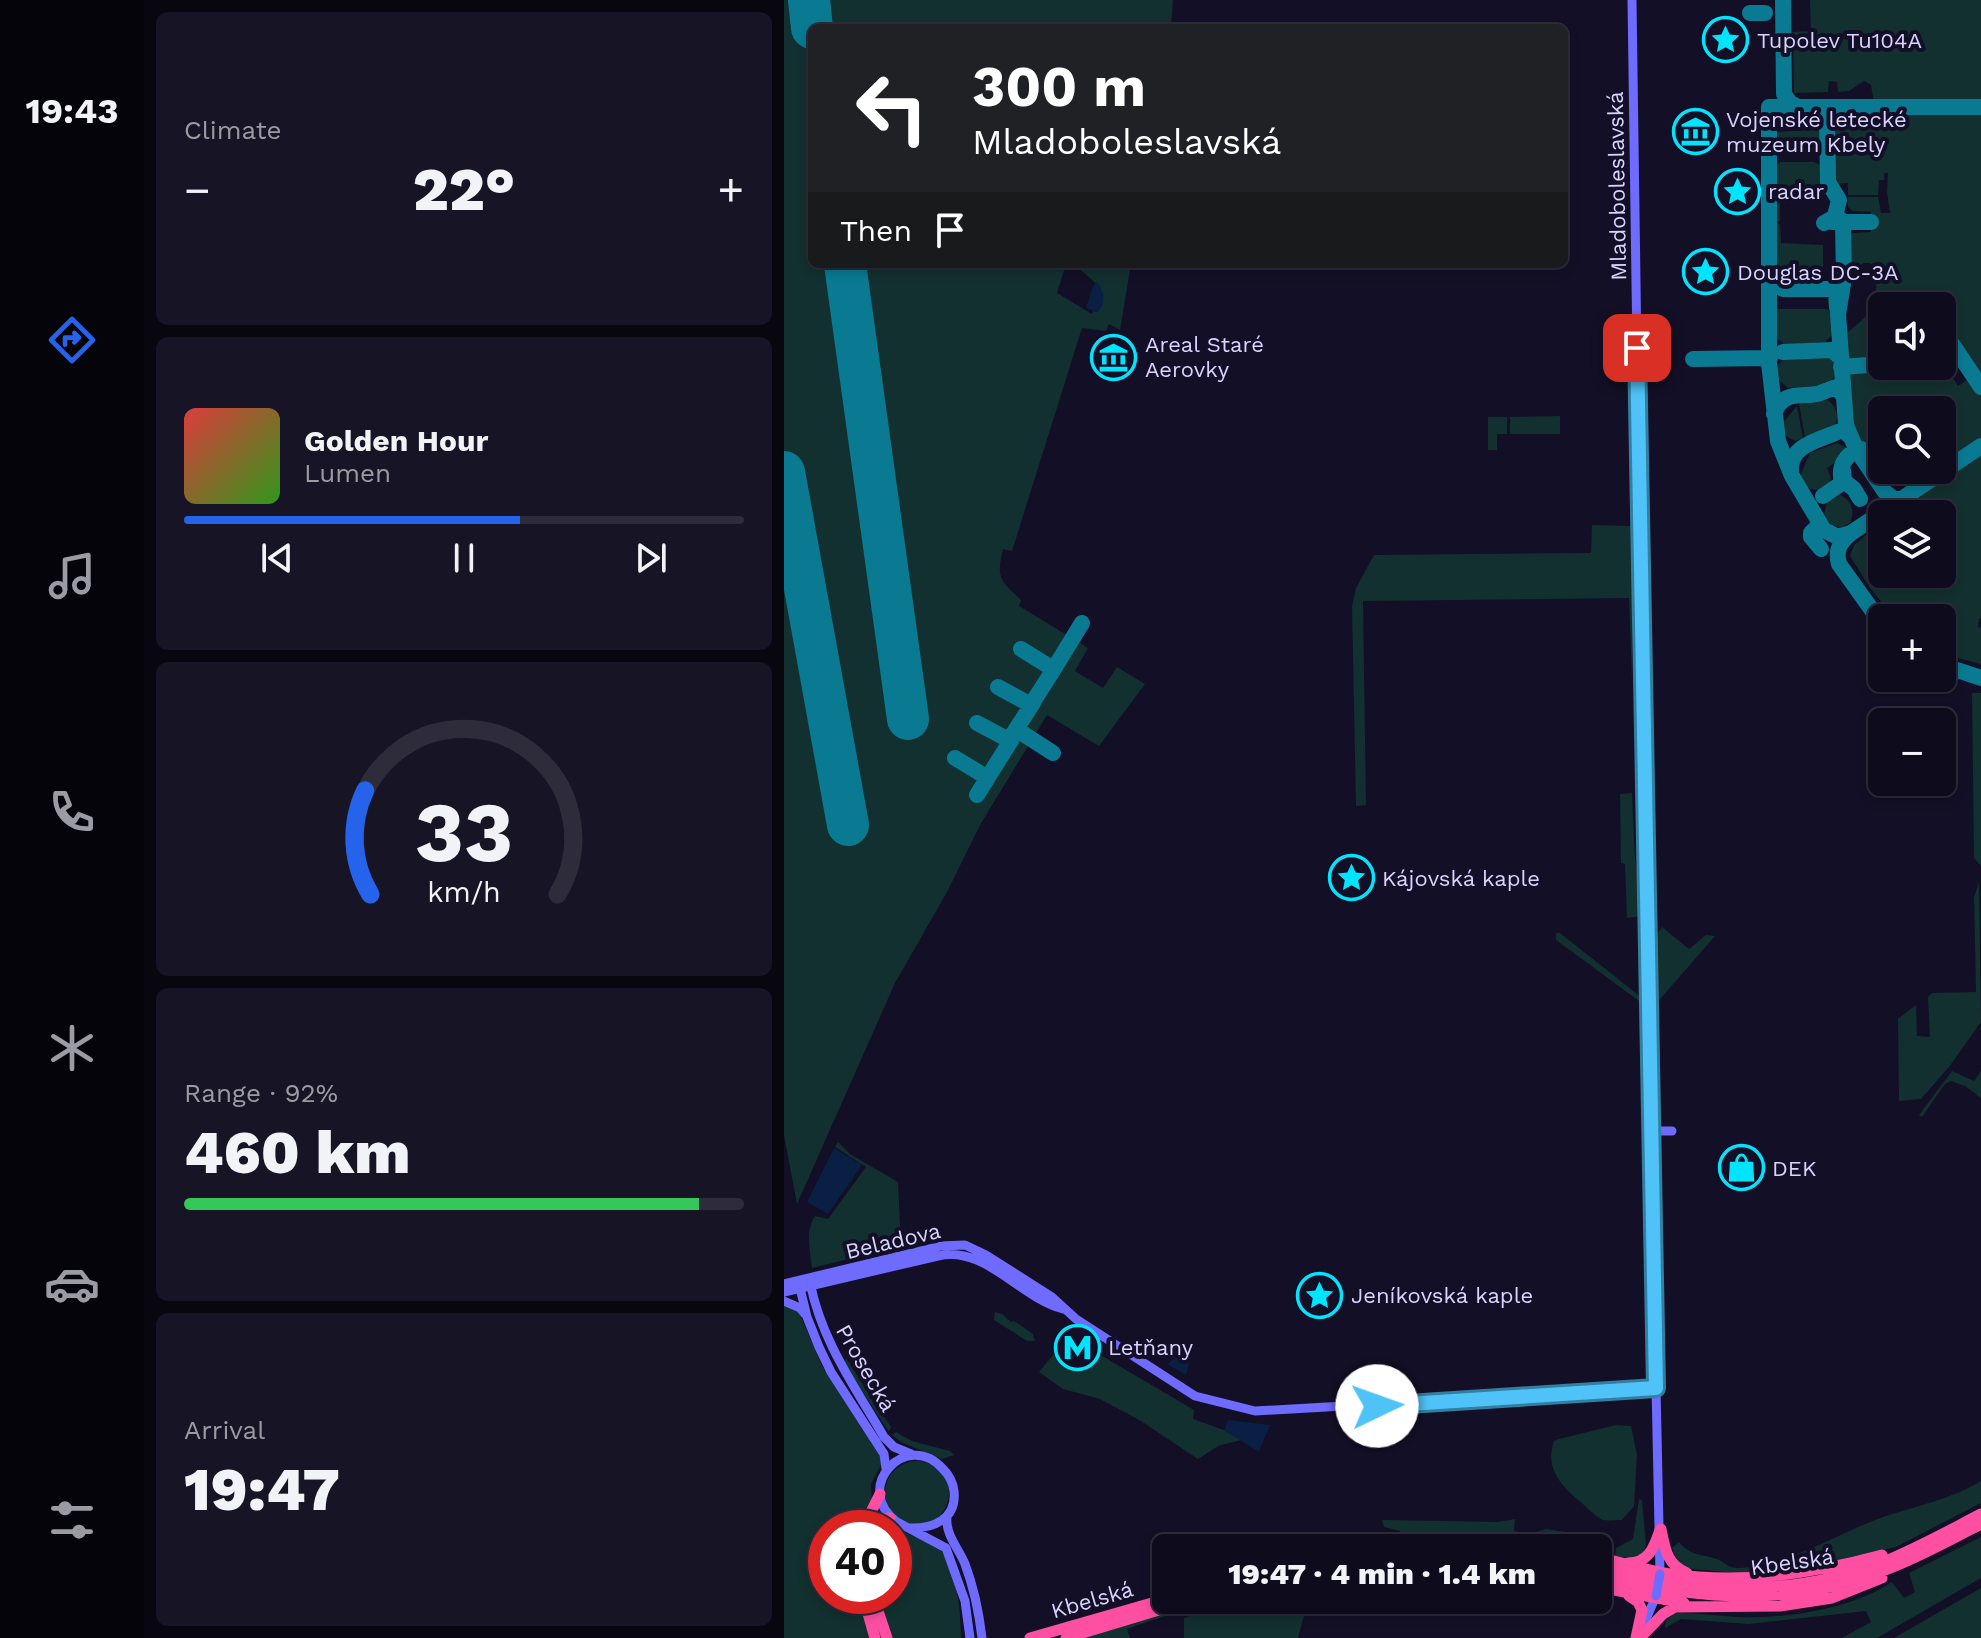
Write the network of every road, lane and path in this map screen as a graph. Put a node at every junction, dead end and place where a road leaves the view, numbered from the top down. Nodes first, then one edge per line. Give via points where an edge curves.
1 (1632, 0) edge
2 (1652, 1131) junction
3 (1672, 1131) dead end
4 (784, 1284) edge
5 (804, 1284) junction
6 (784, 1292) edge
7 (784, 1301) edge
8 (807, 1317) junction
9 (1656, 1388) junction
10 (917, 1456) junction
11 (886, 1469) junction
12 (880, 1494) junction
13 (872, 1510) edge
14 (887, 1510) edge
15 (1981, 1514) edge
16 (947, 1517) junction
17 (1981, 1524) edge
18 (912, 1528) edge
19 (1661, 1529) junction
20 (912, 1530) edge
21 (1922, 1550) junction
22 (1612, 1560) edge
23 (1612, 1560) edge
24 (1612, 1571) edge
25 (1660, 1573) junction
26 (1715, 1578) junction
27 (1612, 1586) edge
28 (1612, 1587) edge
29 (1612, 1590) edge
30 (1656, 1597) junction
31 (1152, 1603) edge
32 (1700, 1606) junction
33 (1152, 1612) edge
34 (868, 1614) edge
35 (879, 1614) edge
36 (875, 1638) edge
37 (887, 1638) edge
38 (970, 1638) edge
39 (982, 1638) edge
40 (1030, 1638) edge
41 (1066, 1638) edge
42 (1638, 1638) edge

1 - 2 main road, Mladoboleslavská
2 - 3 main road
2 - 9 main road, Mladoboleslavská
4 - 5 main road
5 - 6 main road
5 - 8 main road, Prosecká
5 - 9 main road, Beladova via 941,1246 965,1245 1052,1297 1195,1396 1255,1411
5 - 10 main road, Prosecká via 827,1337 884,1437
7 - 8 main road
8 - 11 main road, Prosecká via 831,1372 884,1454
9 - 19 main road, Mladoboleslavská
10 - 11 main road via 896,1460
10 - 16 main road via 936,1462 951,1479 954,1503
11 - 12 main road
12 - 13 highway
12 - 14 main road
15 - 21 highway, Kbelská
16 - 18 main road via 935,1525
16 - 39 main road via 976,1600
17 - 21 highway, Kbelská
19 - 22 highway via 1643,1561
19 - 25 main road, Mladoboleslavská
19 - 26 highway via 1672,1564 1685,1573
20 - 38 main road via 946,1548 965,1601
21 - 24 highway, Kbelská via 1851,1573 1778,1588 1695,1586
21 - 26 highway via 1797,1574
21 - 27 highway, Kbelská via 1851,1582 1770,1597
21 - 32 highway via 1865,1587 1832,1598 1756,1608
23 - 25 highway
25 - 26 highway
25 - 30 main road, Mladoboleslavská, bridge
28 - 30 highway
29 - 42 highway via 1640,1604
30 - 32 highway
30 - 42 main road, Mladoboleslavská
31 - 40 highway, Kbelská
32 - 42 highway via 1667,1610
33 - 41 highway, Kbelská
34 - 36 highway
35 - 37 highway

